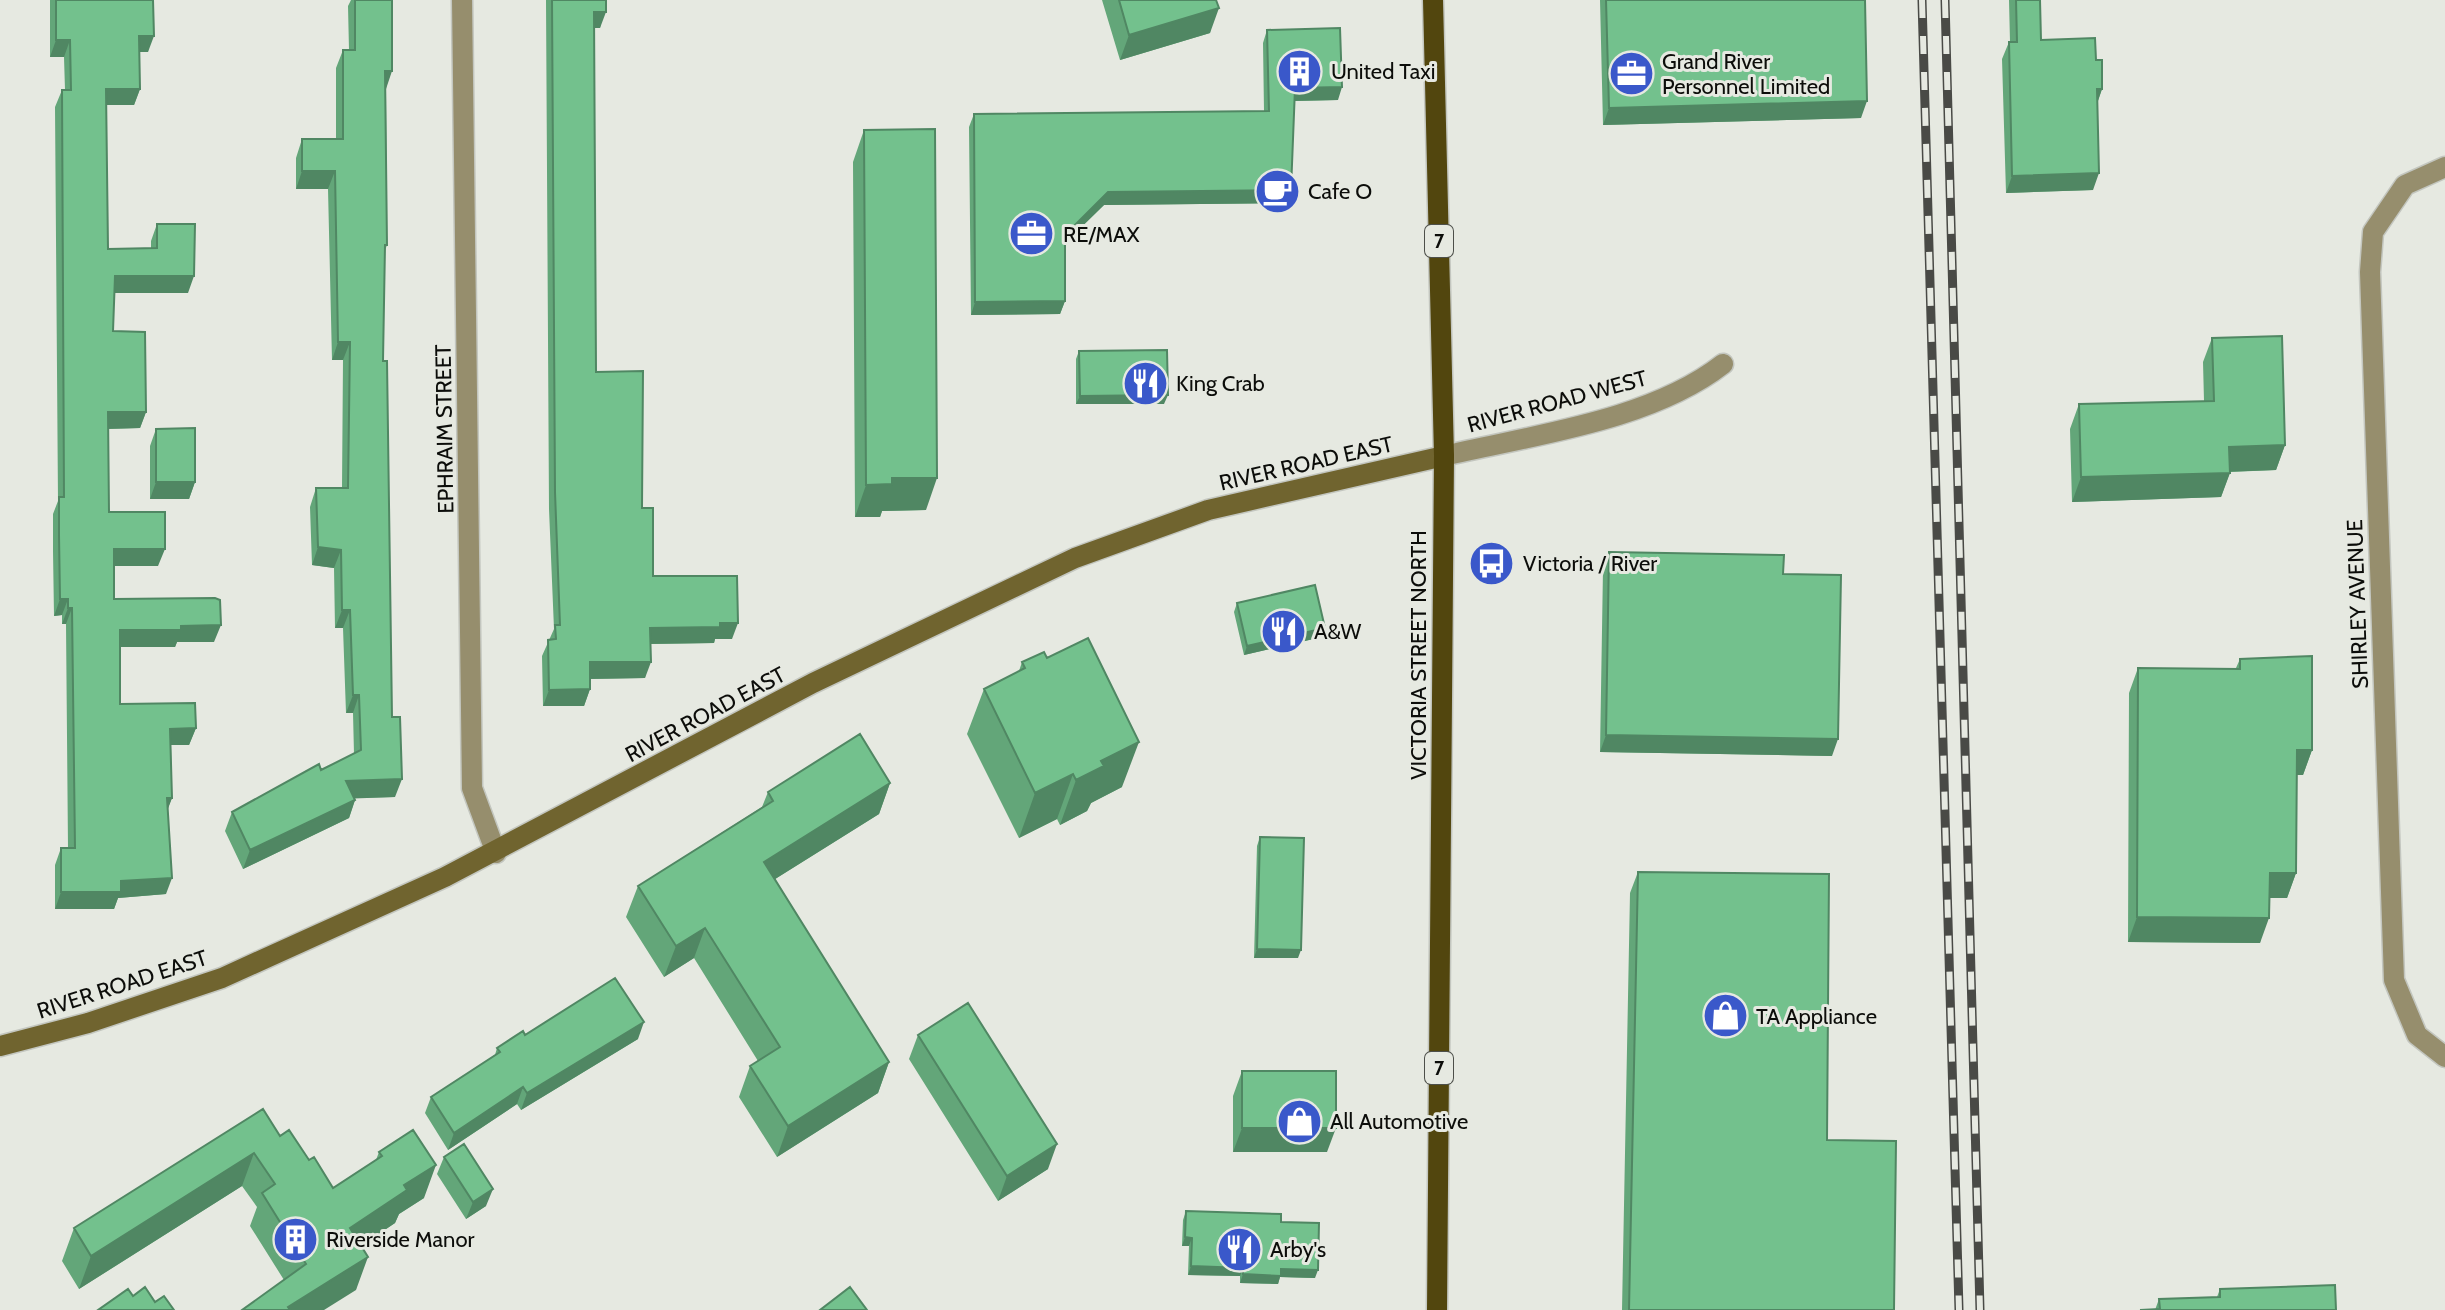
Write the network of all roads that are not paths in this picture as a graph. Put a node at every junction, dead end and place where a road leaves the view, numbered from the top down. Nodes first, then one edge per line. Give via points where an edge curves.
1 (462, 0) edge
2 (1433, 0) edge
3 (2445, 167) edge
4 (1723, 364) dead end
5 (1444, 456) junction
6 (496, 853) junction
7 (0, 1046) edge
8 (2445, 1057) edge
9 (1437, 1310) edge

1 - 6 street, EPHRAIM STREET via 472,788
2 - 5 main road, VICTORIA STREET NORTH / 7
3 - 8 street, SHIRLEY AVENUE via 2405,185 2373,232 2370,272 2394,980 2417,1035
4 - 5 street, RIVER ROAD WEST via 1702,380 1649,404
5 - 6 street, RIVER ROAD EAST via 1208,510 1075,558 813,683
5 - 9 main road, VICTORIA STREET NORTH / 7
6 - 7 street, RIVER ROAD EAST via 222,978

